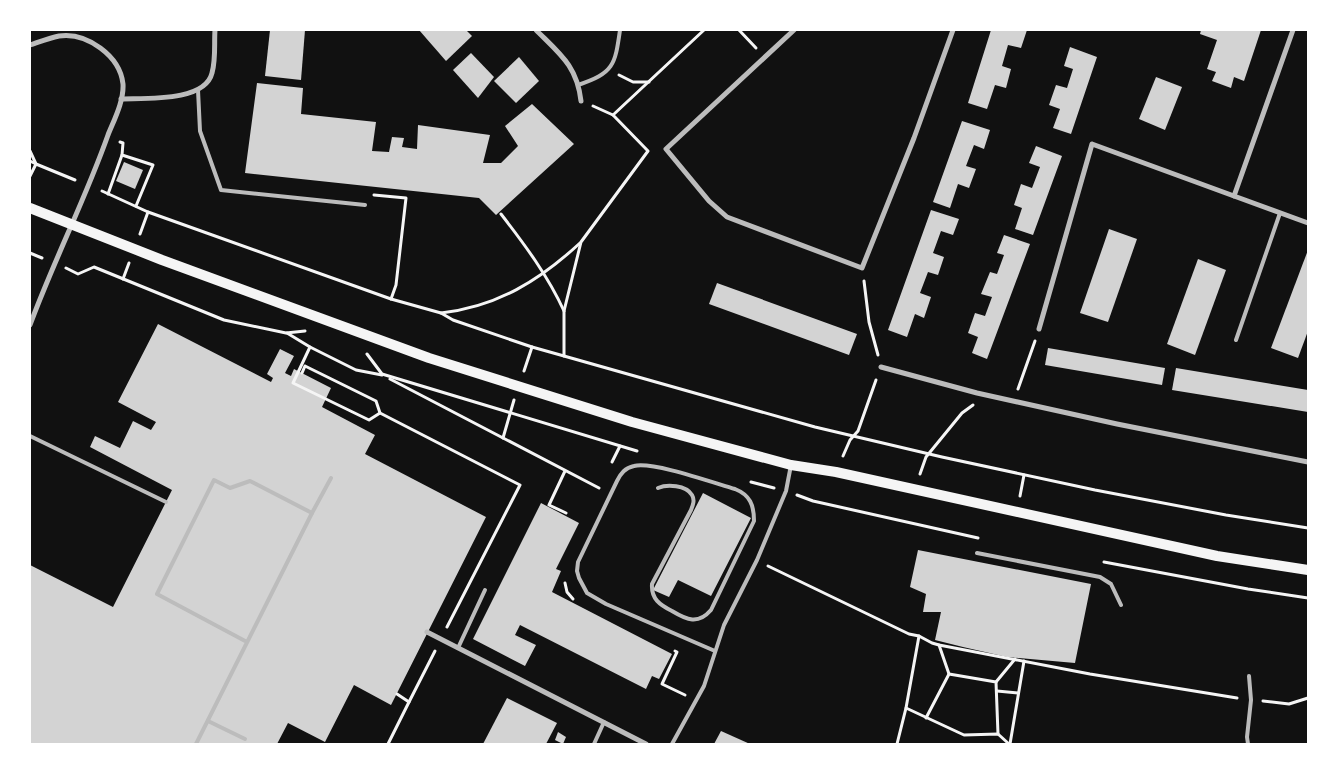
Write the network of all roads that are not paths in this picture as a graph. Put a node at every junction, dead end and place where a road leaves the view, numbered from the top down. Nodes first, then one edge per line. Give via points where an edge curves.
1 (215, 30) edge
2 (536, 30) edge
3 (620, 30) edge
4 (794, 30) edge
5 (953, 30) edge
6 (1293, 30) edge
7 (30, 45) edge
8 (578, 85) junction
9 (198, 90) junction
10 (122, 99) junction
11 (581, 101) road end
12 (1234, 196) junction
13 (364, 204) road end
14 (30, 208) edge
15 (1280, 213) junction
16 (1308, 223) edge
17 (71, 225) junction
18 (30, 325) edge
19 (1039, 330) road end
20 (1236, 340) dead end
21 (881, 368) road end
22 (30, 436) edge
23 (1308, 462) edge
24 (791, 465) junction
25 (331, 478) dead end
26 (658, 488) dead end
27 (166, 502) dead end
28 (312, 514) junction
29 (977, 553) dead end
30 (1308, 570) edge
31 (485, 590) dead end
32 (1121, 605) dead end
33 (427, 632) dead end
34 (247, 642) junction
35 (458, 648) junction
36 (715, 651) junction
37 (1249, 676) dead end
38 (208, 721) junction
39 (604, 722) junction
40 (245, 738) dead end
41 (196, 744) edge
42 (594, 744) edge
43 (646, 744) edge
44 (672, 744) edge
45 (1248, 744) edge

1 - 9 street via 212,74
2 - 8 street via 568,62
3 - 8 lane via 616,60 601,76
4 - 5 street via 666,149 727,217 862,268
6 - 12 street
7 - 10 street via 60,36 90,42 114,62 123,84
8 - 11 street
9 - 10 street via 179,95
9 - 13 lane via 200,132 222,190
10 - 17 street
12 - 15 street
12 - 19 street via 1092,144
14 - 17 main road
15 - 16 street
15 - 20 lane
17 - 18 street
17 - 24 main road via 364,335 518,387
21 - 23 street via 1117,424
22 - 27 lane
24 - 30 main road via 836,472 1217,556
24 - 36 lane via 786,491
25 - 28 lane
26 - 36 lane via 669,485 688,490 694,501 652,584 652,592 660,604 685,618 692,620 706,616 754,521 751,502 743,492 669,470 643,465 627,468 617,481 578,562 579,578 587,592 606,604
28 - 34 lane
28 - 34 lane via 250,481 230,488 214,480 157,594
29 - 32 lane via 1100,577 1111,584
31 - 35 lane
33 - 35 street
34 - 38 lane
35 - 39 street
36 - 44 lane via 704,686
37 - 45 lane
38 - 40 lane
38 - 41 lane
39 - 42 lane
39 - 43 street

